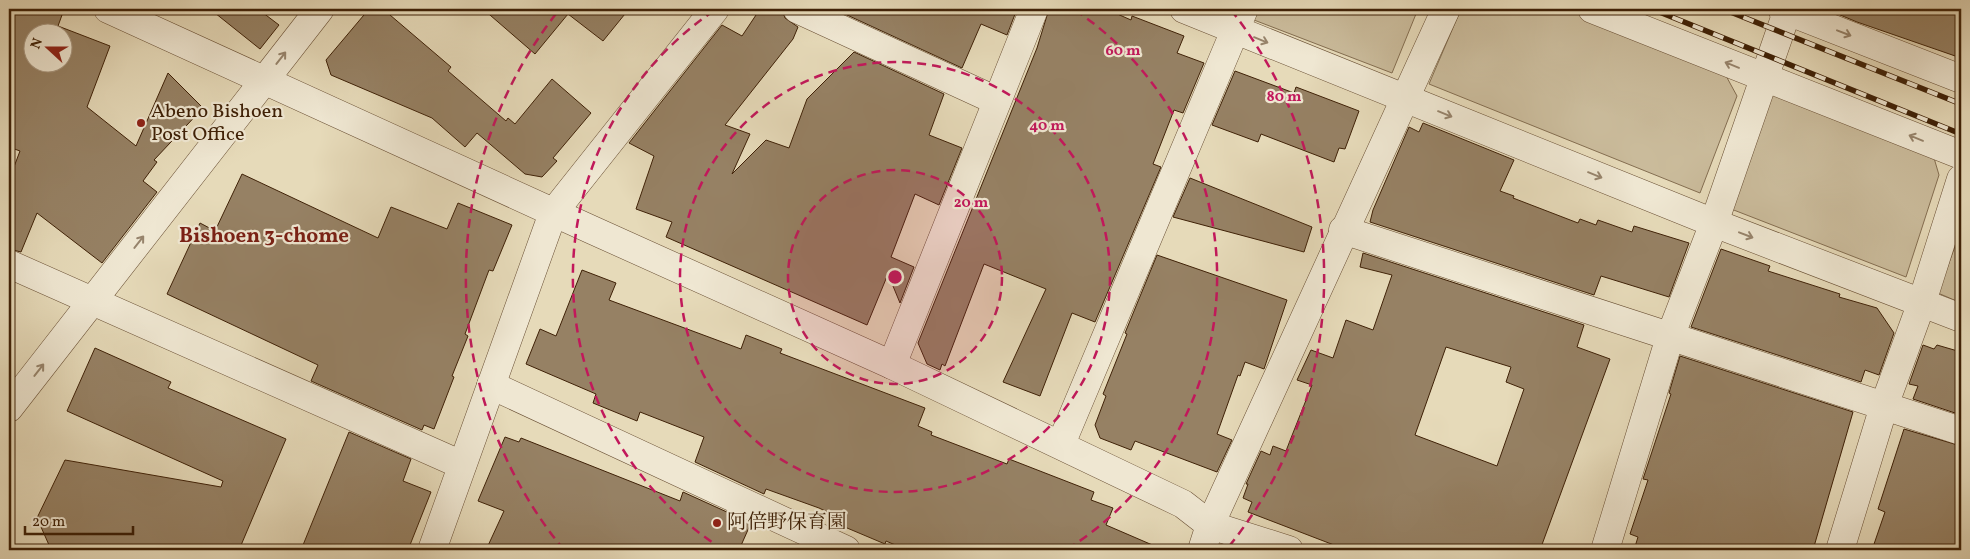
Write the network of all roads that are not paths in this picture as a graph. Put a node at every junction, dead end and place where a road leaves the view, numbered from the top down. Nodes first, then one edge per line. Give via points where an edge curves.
1 (320, 9) edge
2 (715, 9) edge
3 (797, 9) edge
4 (1034, 9) edge
5 (1184, 9) edge
6 (1446, 9) edge
7 (1592, 9) edge
8 (1786, 9) edge
9 (121, 11) edge
10 (1239, 19) edge
11 (1764, 78) junction
12 (1961, 79) edge
13 (264, 81) junction
14 (1406, 98) junction
15 (997, 101) junction
16 (1961, 156) edge
17 (1961, 179) edge
18 (553, 213) junction
19 (1714, 223) junction
20 (1343, 230) junction
21 (9, 264) edge
22 (92, 302) junction
23 (1922, 302) junction
24 (1961, 318) edge
25 (1670, 337) junction
26 (892, 365) junction
27 (491, 385) junction
28 (1884, 406) junction
29 (9, 408) edge
30 (1961, 431) edge
31 (1060, 444) junction
32 (462, 465) junction
33 (1206, 538) edge
34 (432, 550) edge
35 (846, 550) edge
36 (1289, 550) edge
37 (1605, 550) edge
38 (1840, 550) edge

13 -> 1 street
2 - 18 street
3 - 15 street
4 - 15 street
5 - 10 street
6 - 14 street
11 -> 7 street
8 - 11 street
8 -> 12 street
9 - 13 street
10 -> 14 street
10 - 31 street
16 -> 11 street
11 - 19 street
13 - 18 street
22 -> 13 street
14 -> 19 street
14 - 20 street
15 - 26 street
17 - 23 street
18 - 26 street
18 - 27 street
19 -> 23 street
19 - 25 street
20 - 25 street
20 - 33 street
21 - 22 street
29 -> 22 street
22 - 32 street
23 - 24 street
23 - 28 street
25 - 28 street
25 - 37 street
26 - 31 street
27 - 32 street
27 - 35 street
28 - 30 street
28 - 38 street
31 - 33 street via 1183,504
32 - 34 street
33 - 36 street

